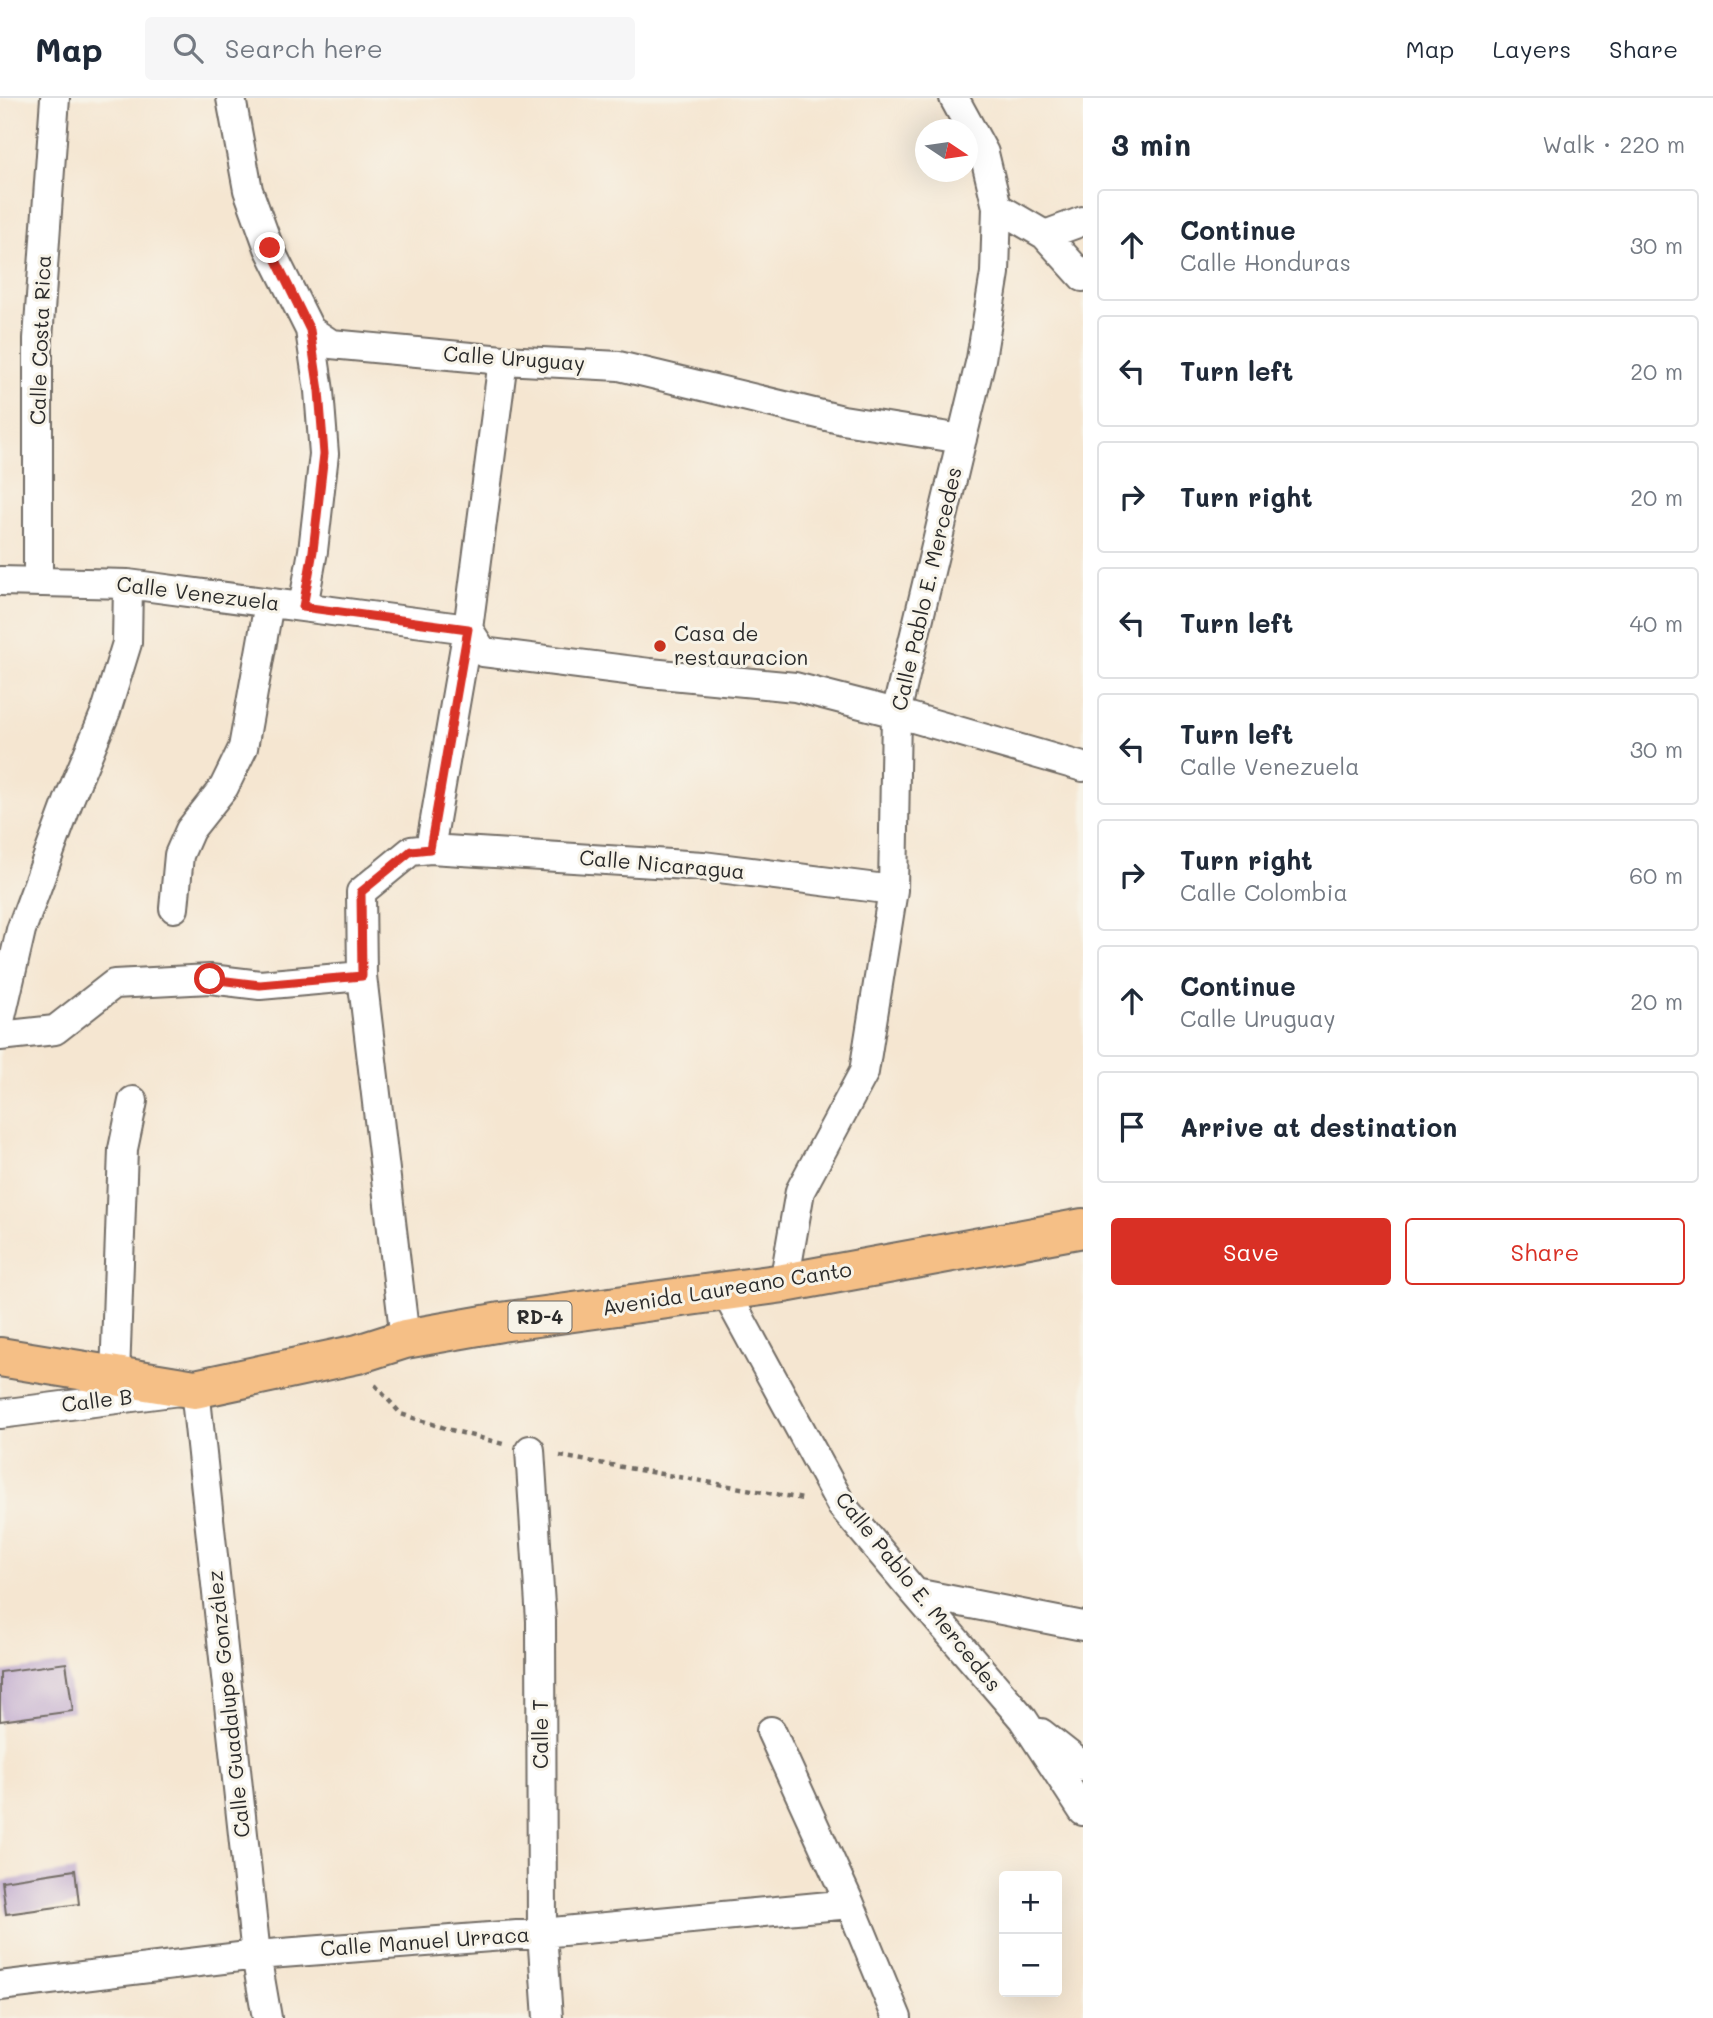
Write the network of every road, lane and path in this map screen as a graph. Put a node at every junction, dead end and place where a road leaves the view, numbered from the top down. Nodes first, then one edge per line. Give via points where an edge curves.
1 (55, 98) edge
2 (231, 98) edge
3 (954, 98) edge
4 (997, 207) junction
5 (1083, 221) edge
6 (1045, 235) junction
7 (1083, 277) edge
8 (310, 330) junction
9 (503, 360) junction
10 (962, 439) junction
11 (0, 581) edge
12 (38, 582) junction
13 (128, 584) junction
14 (269, 603) junction
15 (303, 607) junction
16 (468, 629) junction
17 (895, 713) junction
18 (1083, 767) edge
19 (430, 849) junction
20 (893, 890) junction
21 (174, 908) dead end
22 (362, 976) junction
23 (0, 1021) edge
24 (0, 1036) edge
25 (133, 1101) dead end
26 (1083, 1228) edge
27 (784, 1283) junction
28 (725, 1291) junction
29 (405, 1339) junction
30 (358, 1354) junction
31 (0, 1357) edge
32 (116, 1376) junction
33 (195, 1389) junction
34 (0, 1414) edge
35 (530, 1450) junction
36 (842, 1506) junction
37 (915, 1593) junction
38 (1083, 1626) edge
39 (1023, 1719) junction
40 (771, 1731) dead end
41 (1083, 1766) edge
42 (1083, 1811) edge
43 (850, 1904) junction
44 (542, 1933) junction
45 (256, 1955) junction
46 (0, 1986) edge
47 (267, 2018) edge
48 (548, 2018) edge
49 (897, 2018) edge

1 - 12 street, Calle Costa Rica via 38,339
2 - 8 street via 248,190
3 - 4 street, Calle Pablo E. Mercedes via 984,153
4 - 6 street
4 - 10 street, Calle Pablo E. Mercedes via 995,273
5 - 6 street
6 - 7 street
8 - 9 street, Calle Uruguay via 331,344
8 - 15 street via 324,454
9 - 10 street, Calle Uruguay via 619,366 843,419
9 - 16 street
10 - 17 street, Calle Pablo E. Mercedes
11 - 12 street, Calle Venezuela
12 - 13 street, Calle Venezuela
13 - 14 street, Calle Venezuela
13 - 23 street via 127,643 106,711 21,930
14 - 15 street, Calle Venezuela
14 - 21 street via 243,748 224,787 190,830 179,855
15 - 16 street, Calle Venezuela
16 - 17 street via 483,652 795,687
16 - 19 street
17 - 18 street
17 - 20 street, Calle Pablo E. Mercedes
19 - 20 street, Calle Nicaragua via 703,866
19 - 22 street via 411,851 361,892
20 - 27 street, Calle Pablo E. Mercedes via 864,1072 800,1191
22 - 24 street via 260,985 210,979 114,984 55,1030
22 - 29 street
25 - 32 street via 123,1160
26 - 27 main road, Avenida Laureano Canto / RD-4
27 - 28 main road, Avenida Laureano Canto / RD-4
28 - 29 main road, Avenida Laureano Canto / RD-4
28 - 36 street, Calle Pablo E. Mercedes
29 - 30 main road, Avenida Laureano Canto / RD-4
30 - 33 main road, Avenida Laureano Canto / RD-4
30 - 35 path via 377,1388 401,1414
31 - 32 main road, Avenida Laureano Canto / RD-4
32 - 33 main road, Avenida Laureano Canto / RD-4
33 - 34 street, Calle B
33 - 45 street, Calle Guadalupe González
35 - 36 path
35 - 44 street, Calle T via 541,1622
36 - 37 street, Calle Pablo E. Mercedes
37 - 38 street
37 - 39 street, Calle Pablo E. Mercedes
39 - 41 street
39 - 42 street, Calle Pablo E. Mercedes
40 - 43 street
43 - 44 street, Calle Manuel Urraca
43 - 49 street
44 - 45 street, Calle Manuel Urraca
44 - 48 street, Calle T
45 - 46 street, Calle Manuel Urraca
45 - 47 street, Calle Guadalupe González

